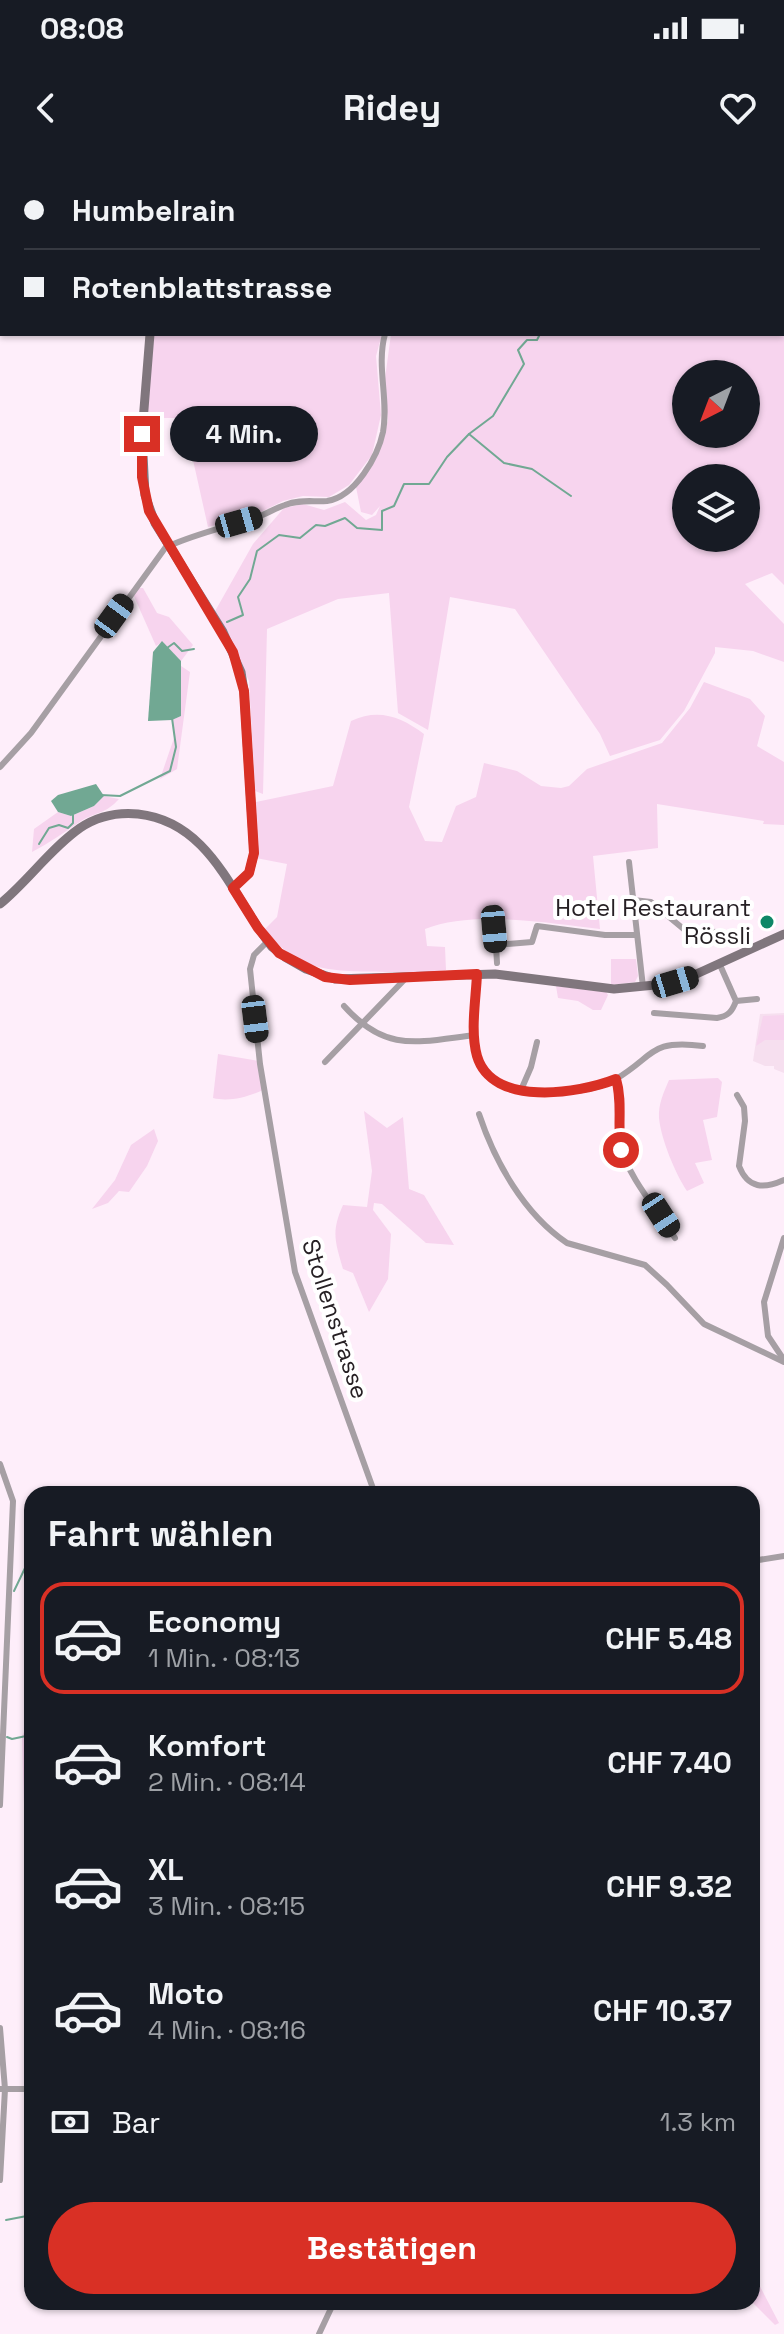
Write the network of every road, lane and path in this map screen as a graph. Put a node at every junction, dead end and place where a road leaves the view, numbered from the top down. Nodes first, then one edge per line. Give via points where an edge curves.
1 (150, 336) edge
2 (385, 336) edge
3 (168, 545) junction
4 (0, 767) edge
5 (629, 862) dead end
6 (233, 888) junction
7 (633, 900) junction
8 (0, 904) edge
9 (494, 929) dead end
10 (717, 932) dead end
11 (784, 934) edge
12 (637, 935) junction
13 (268, 941) junction
14 (496, 945) junction
15 (497, 963) dead end
16 (720, 965) junction
17 (477, 974) junction
18 (406, 978) junction
19 (643, 987) junction
20 (757, 999) dead end
21 (736, 1001) junction
22 (344, 1006) dead end
23 (654, 1013) dead end
24 (361, 1024) junction
25 (475, 1035) junction
26 (537, 1042) dead end
27 (703, 1046) dead end
28 (325, 1062) dead end
29 (616, 1079) junction
30 (521, 1090) junction
31 (737, 1095) dead end
32 (479, 1114) dead end
33 (784, 1180) edge
34 (675, 1238) dead end
35 (784, 1238) edge
36 (784, 1361) edge
37 (0, 1464) edge
38 (372, 1486) edge
39 (784, 1556) edge
40 (760, 1560) edge
41 (0, 1805) edge
42 (0, 2028) edge
43 (3, 2089) edge
44 (24, 2089) edge
45 (0, 2180) edge
46 (330, 2310) edge
47 (319, 2334) edge

1 - 3 street via 142,477 149,511
2 - 3 street via 380,366 384,429 351,488 330,501 287,504
3 - 4 street via 31,733
3 - 6 street via 233,652 244,691 254,853 249,873
5 - 7 street
6 - 8 street via 189,834 150,816 119,814 75,831
6 - 13 street
7 - 10 street via 651,902 686,931
7 - 12 street
9 - 14 street
11 - 16 street
12 - 14 street via 537,926 532,942
12 - 19 street
13 - 18 street via 285,957 325,977
13 - 38 street, Stollenstrasse via 254,955 250,969 259,1061 295,1272
14 - 15 street
16 - 19 street
16 - 21 street
17 - 18 street
17 - 19 street via 599,988
17 - 25 street
18 - 24 street
20 - 21 street
21 - 23 street via 727,1016 717,1018
22 - 24 street
24 - 25 street via 392,1040
24 - 28 street
25 - 30 street via 484,1073
26 - 30 street
27 - 29 street via 663,1046
29 - 30 street via 569,1092
29 - 34 street via 621,1150
31 - 33 street via 744,1107 739,1166 743,1175 758,1186
32 - 36 street via 528,1209 556,1236 645,1265 704,1324
35 - 36 street via 764,1302 768,1336
37 - 41 street via 13,1501
39 - 40 street
42 - 43 street
43 - 44 street
43 - 45 street
46 - 47 street

